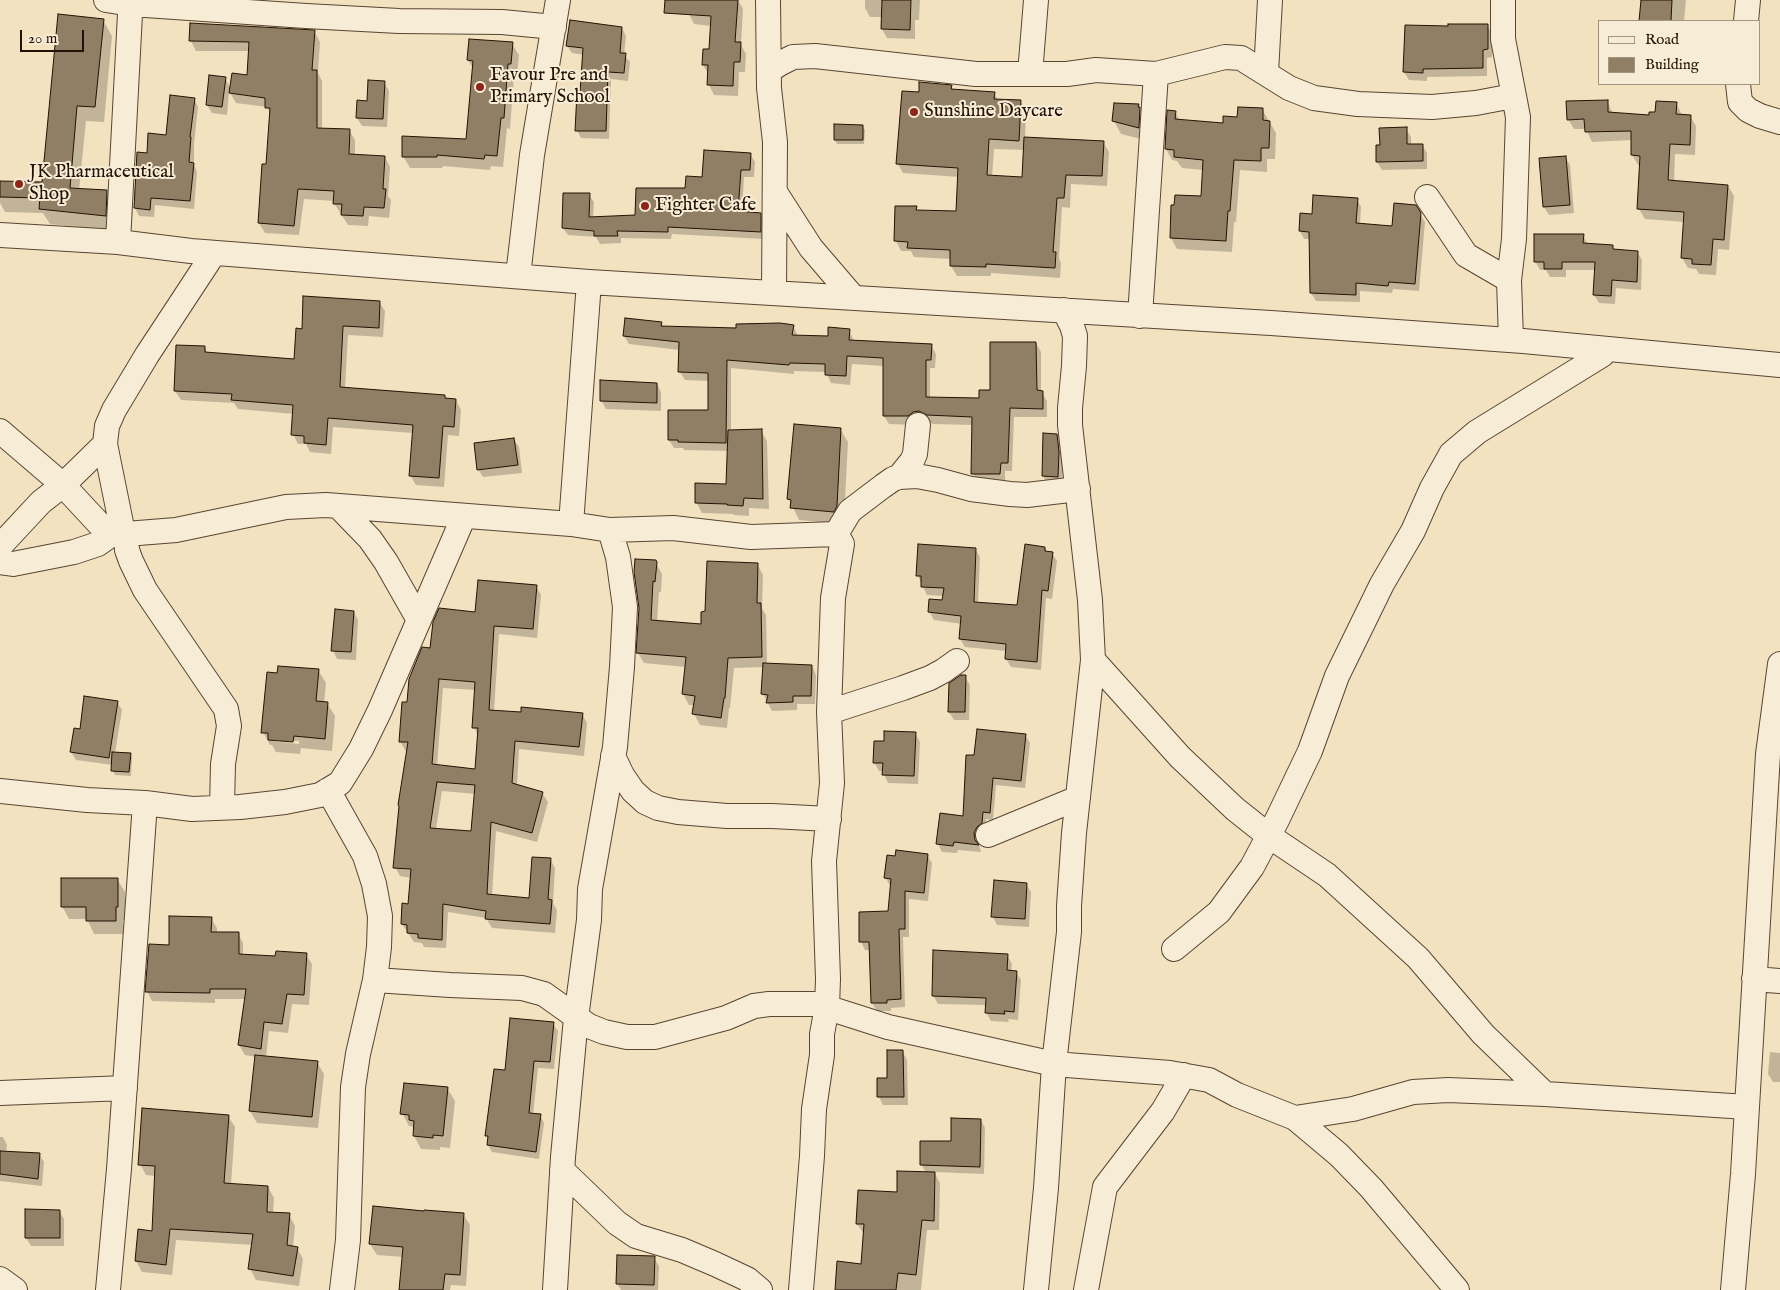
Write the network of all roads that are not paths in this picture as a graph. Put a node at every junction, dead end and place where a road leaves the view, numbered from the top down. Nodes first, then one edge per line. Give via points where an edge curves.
1 (106, 0) edge
2 (558, 0) edge
3 (768, 0) edge
4 (1036, 0) edge
5 (1270, 0) edge
6 (1503, 0) edge
7 (1748, 0) edge
8 (130, 2) edge
9 (1746, 20) edge
10 (554, 27) junction
11 (770, 70) junction
12 (1266, 72) junction
13 (1030, 74) junction
14 (1156, 74) junction
15 (1738, 85) edge
16 (1513, 96) junction
17 (1780, 122) edge
18 (776, 192) junction
19 (1427, 197) dead end
20 (0, 235) edge
21 (118, 242) junction
22 (214, 253) junction
23 (518, 276) junction
24 (1509, 280) junction
25 (589, 282) junction
26 (774, 293) junction
27 (853, 297) junction
28 (1064, 310) junction
29 (1140, 316) junction
30 (1511, 340) junction
31 (1602, 355) dead end
32 (1780, 365) edge
33 (918, 425) dead end
34 (0, 431) edge
35 (105, 444) junction
36 (899, 476) junction
37 (63, 485) junction
38 (1078, 489) junction
39 (338, 506) junction
40 (464, 516) junction
41 (571, 524) junction
42 (610, 530) junction
43 (121, 533) junction
44 (836, 534) junction
45 (0, 546) edge
46 (0, 562) edge
47 (419, 620) junction
48 (1093, 660) junction
49 (957, 661) dead end
50 (1780, 664) edge
51 (829, 712) junction
52 (613, 756) junction
53 (328, 790) junction
54 (0, 791) edge
55 (1078, 798) junction
56 (144, 803) junction
57 (222, 808) junction
58 (829, 818) junction
59 (988, 835) dead end
60 (1269, 836) junction
61 (1174, 949) dead end
62 (1754, 979) junction
63 (374, 980) junction
64 (1780, 981) edge
65 (827, 1007) junction
66 (576, 1018) junction
67 (1054, 1064) junction
68 (1184, 1075) junction
69 (125, 1088) junction
70 (0, 1093) edge
71 (1545, 1094) junction
72 (1747, 1107) junction
73 (1295, 1118) junction
74 (562, 1170) junction
75 (0, 1279) edge
76 (15, 1290) edge
77 (108, 1290) edge
78 (342, 1290) edge
79 (555, 1290) edge
80 (760, 1290) edge
81 (800, 1290) edge
82 (1036, 1290) edge
83 (1086, 1290) edge
84 (1457, 1290) edge
85 (1733, 1290) edge

1 - 8 street
2 - 10 street
3 - 11 street
4 - 13 street
5 - 12 street
6 - 16 street via 1503,39
7 - 9 street
8 - 10 street via 399,21 502,22
8 - 21 street
10 - 23 street via 532,155
11 - 13 street via 793,57 815,56 976,74
11 - 18 street
12 - 14 street via 1241,58 1225,57
12 - 16 street via 1288,88 1314,98 1358,104 1432,107
13 - 14 street via 1096,70
14 - 29 street
15 - 17 street via 1740,102 1748,110
16 - 24 street via 1518,117 1514,239
18 - 26 street
18 - 27 street via 811,248
19 - 24 street via 1466,255
20 - 21 street
21 - 22 street
22 - 23 street
22 - 35 street via 114,410 107,426
23 - 25 street
24 - 30 street
25 - 26 street
25 - 41 street
26 - 27 street
27 - 28 street
28 - 29 street
28 - 38 street via 1075,336 1070,408
29 - 30 street
30 - 32 street
31 - 60 street via 1477,432 1451,454 1337,676 1310,751
33 - 36 street via 915,454
34 - 37 street
35 - 37 street
35 - 43 street
36 - 38 street via 924,477 1010,494
36 - 44 street via 850,512
37 - 43 street via 102,527
37 - 45 street via 41,502
38 - 48 street
39 - 40 street
39 - 43 street via 286,507 176,530
39 - 47 street via 370,539
40 - 41 street
40 - 47 street
41 - 42 street
42 - 44 street via 674,528 751,537
42 - 52 street via 618,557 625,606
43 - 46 street via 74,552 13,564
43 - 57 street via 145,590 226,709 229,726 223,764
44 - 51 street via 842,544 833,598
47 - 53 street via 361,749 340,783
48 - 55 street
48 - 60 street via 1180,757
49 - 51 street via 930,678
50 - 62 street via 1768,754
51 - 58 street via 832,782
52 - 58 street via 633,791 658,808 727,816
52 - 66 street via 590,889
53 - 57 street via 320,795 285,802
53 - 63 street via 365,856 374,884 380,916
54 - 56 street
55 - 59 street
55 - 67 street via 1069,932
56 - 57 street via 192,809
56 - 69 street
58 - 65 street via 824,861
60 - 61 street via 1252,867 1219,912
60 - 71 street via 1327,875 1418,958 1483,1034
62 - 64 street
62 - 72 street
63 - 66 street via 522,988 544,994
63 - 78 street via 353,1087 348,1240
65 - 66 street via 816,1004 754,1006 726,1018 656,1037 627,1037 604,1032
65 - 67 street via 888,1028
65 - 81 street via 814,1109
66 - 74 street
67 - 68 street
67 - 82 street
68 - 73 street via 1209,1080
68 - 83 street via 1163,1111 1106,1187
69 - 70 street
69 - 77 street
71 - 72 street
71 - 73 street via 1448,1090 1413,1092 1352,1109
72 - 85 street
73 - 84 street via 1371,1188
74 - 79 street
74 - 80 street via 617,1223 636,1236 715,1264
75 - 76 street

